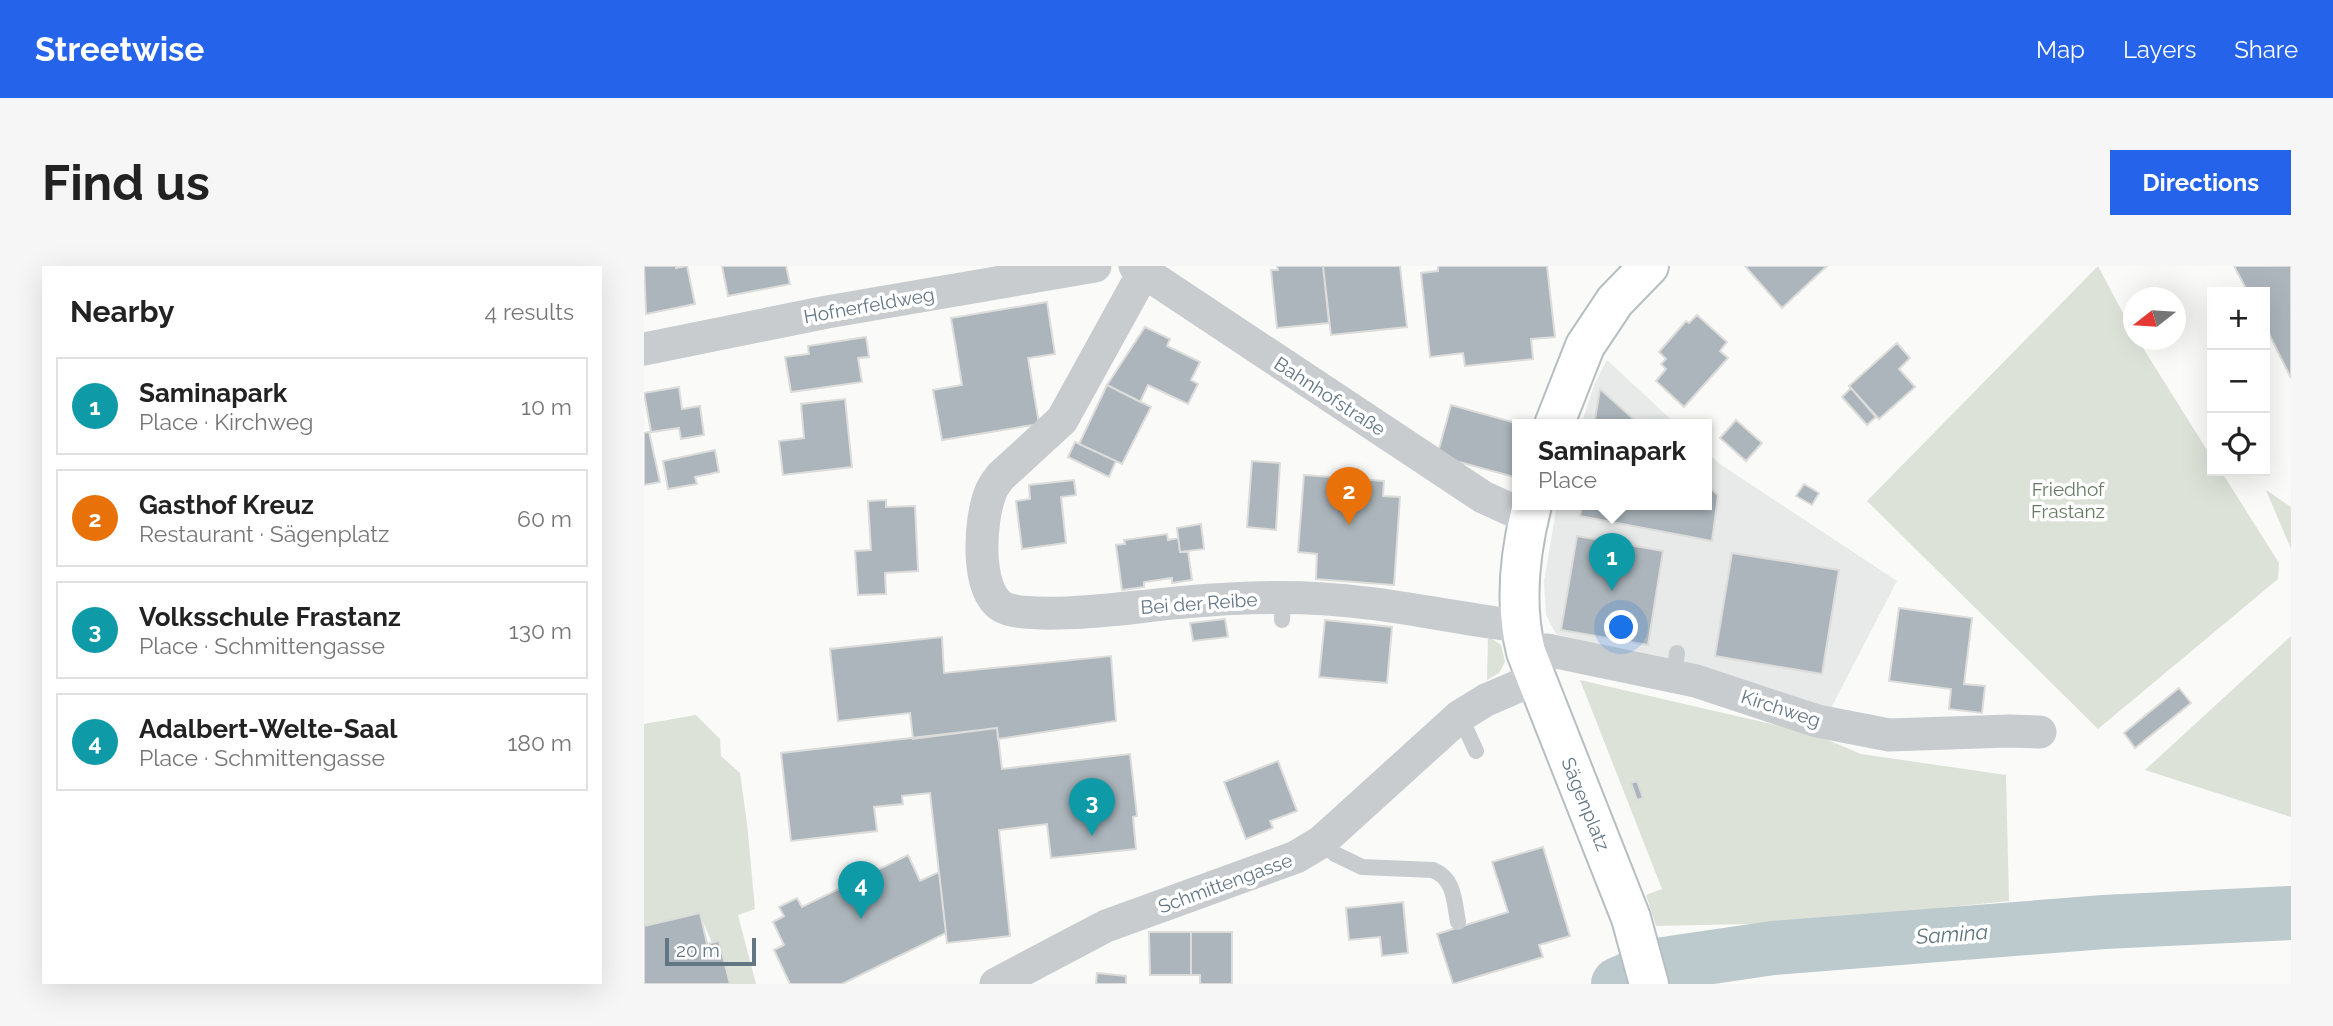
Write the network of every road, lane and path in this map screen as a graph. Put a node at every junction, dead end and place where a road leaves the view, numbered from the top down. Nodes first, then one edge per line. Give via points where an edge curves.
1 (1095, 266) edge
2 (1142, 268) edge
3 (1632, 272) edge
4 (644, 349) edge
5 (1556, 419) edge
6 (1512, 506) edge
7 (1531, 512) edge
8 (1527, 652) junction
9 (1460, 716) junction
10 (2040, 732) dead end
11 (1476, 751) dead end
12 (1321, 842) junction
13 (1458, 922) dead end
14 (996, 984) edge
15 (1649, 984) edge

1 - 4 street, Hofnerfeldweg via 774,321
2 - 6 street, Bahnhofstraße via 1483,497
2 - 8 street, Bei der Reibe via 1062,420 993,486 984,516 982,552 988,586 1001,607 1017,612 1068,613 1210,599 1283,609 1365,602
3 - 5 main road via 1586,346
7 - 8 main road, Sägenplatz via 1519,587
8 - 9 street, Schmittengasse via 1486,700
8 - 10 street, Kirchweg via 1547,650 1676,664 1696,681 1817,721 1889,735
8 - 15 main road, Sägenplatz via 1635,930
9 - 11 lane
9 - 12 street, Schmittengasse
12 - 13 lane via 1362,867 1444,874
12 - 14 street, Schmittengasse via 1296,857 1106,926

